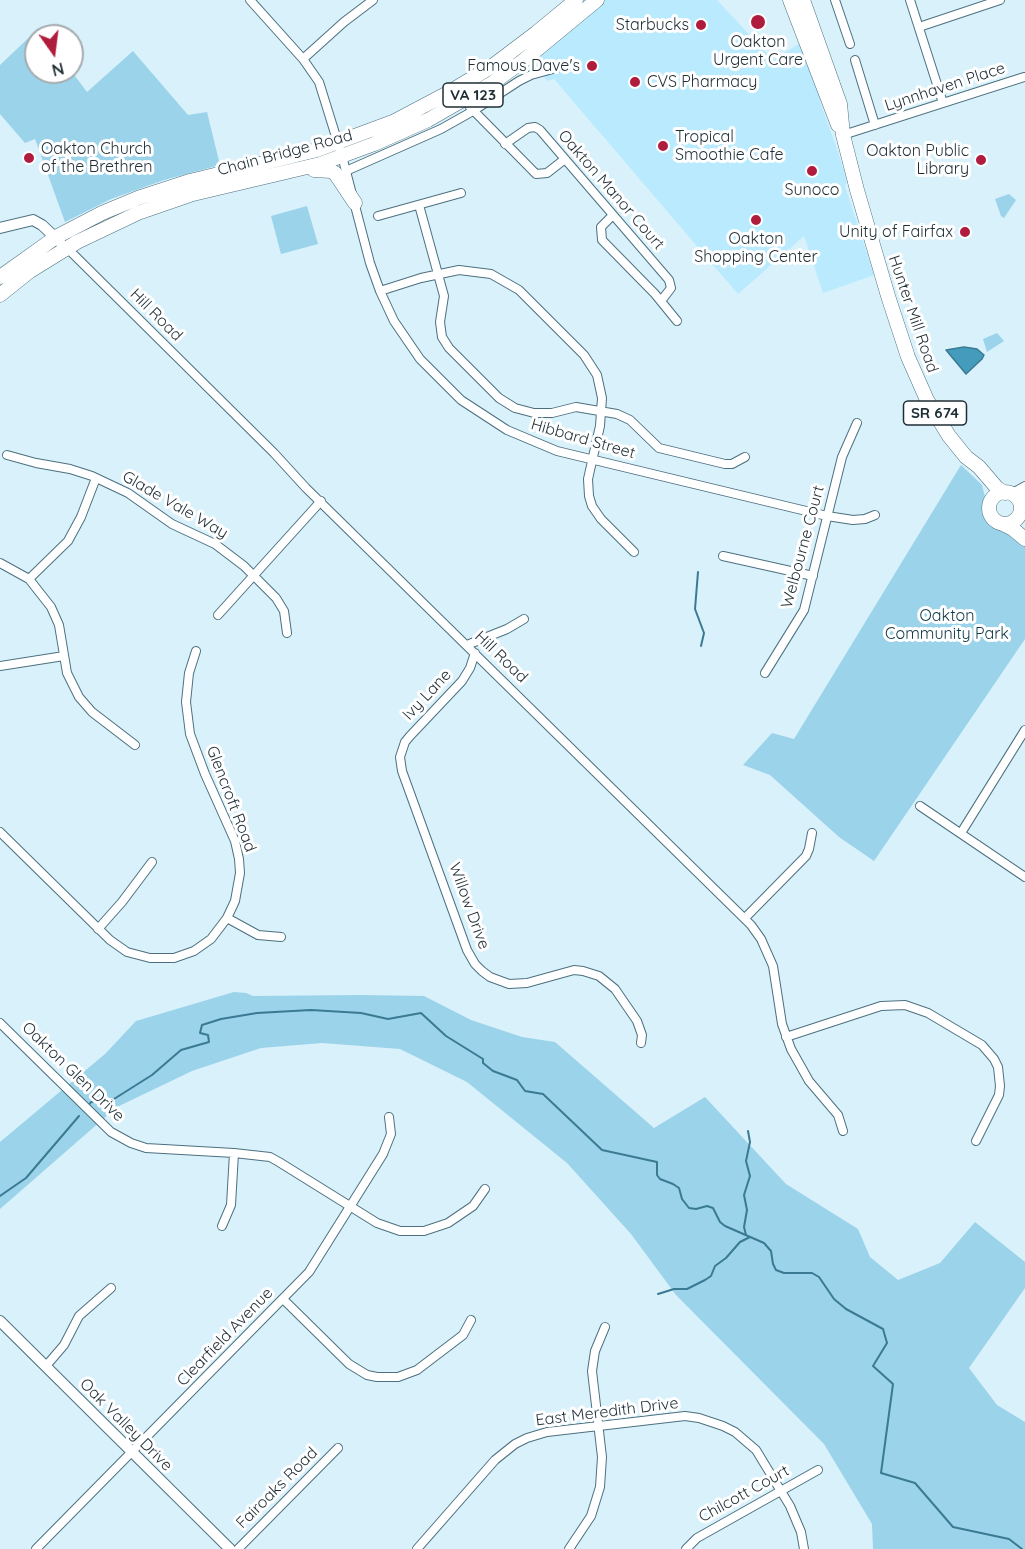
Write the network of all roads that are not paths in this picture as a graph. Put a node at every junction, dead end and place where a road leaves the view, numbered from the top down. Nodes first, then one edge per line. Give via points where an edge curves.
1 (250, 0) edge
2 (373, 0) edge
3 (576, 0) edge
4 (597, 0) edge
5 (790, 0) edge
6 (803, 0) edge
7 (835, 0) edge
8 (910, 0) edge
9 (1000, 0) edge
10 (919, 27) junction
11 (850, 44) dead end
12 (303, 59) junction
13 (855, 60) dead end
14 (560, 67) dead end
15 (1024, 77) edge
16 (943, 103) junction
17 (468, 106) junction
18 (875, 125) junction
19 (843, 135) junction
20 (505, 144) junction
21 (340, 150) junction
22 (565, 159) junction
23 (299, 169) junction
24 (346, 171) junction
25 (461, 193) dead end
26 (355, 203) junction
27 (419, 205) junction
28 (613, 215) junction
29 (378, 216) dead end
30 (0, 228) edge
31 (56, 237) junction
32 (67, 248) junction
33 (439, 273) junction
34 (0, 277) edge
35 (380, 291) junction
36 (0, 295) edge
37 (661, 301) junction
38 (677, 321) dead end
39 (601, 411) junction
40 (857, 423) dead end
41 (7, 455) dead end
42 (745, 457) dead end
43 (966, 457) junction
44 (593, 460) junction
45 (96, 478) junction
46 (1025, 487) edge
47 (1006, 493) junction
48 (321, 501) junction
49 (989, 505) junction
50 (1020, 509) junction
51 (875, 515) dead end
52 (827, 516) junction
53 (1003, 524) junction
54 (1025, 528) edge
55 (1025, 538) edge
56 (634, 552) dead end
57 (723, 556) dead end
58 (0, 562) edge
59 (253, 574) junction
60 (813, 576) junction
61 (29, 579) junction
62 (218, 615) dead end
63 (524, 619) dead end
64 (287, 633) dead end
65 (467, 645) junction
66 (196, 651) dead end
67 (475, 653) junction
68 (64, 656) junction
69 (0, 666) edge
70 (765, 673) dead end
71 (1025, 730) edge
72 (135, 745) dead end
73 (400, 757) joint
74 (920, 806) dead end
75 (0, 832) edge
76 (812, 833) dead end
77 (961, 833) junction
78 (152, 862) dead end
79 (1025, 877) edge
80 (227, 918) junction
81 (745, 918) junction
82 (98, 929) junction
83 (281, 937) dead end
84 (0, 1023) edge
85 (786, 1037) junction
86 (641, 1043) dead end
87 (389, 1117) dead end
88 (843, 1131) dead end
89 (976, 1141) dead end
90 (234, 1153) junction
91 (485, 1189) dead end
92 (351, 1207) junction
93 (222, 1226) dead end
94 (111, 1288) dead end
95 (283, 1299) junction
96 (471, 1320) dead end
97 (0, 1322) edge
98 (604, 1327) dead end
99 (46, 1366) junction
100 (599, 1425) junction
101 (338, 1448) dead end
102 (132, 1452) junction
103 (818, 1470) dead end
104 (781, 1490) junction
105 (36, 1549) edge
106 (230, 1549) edge
107 (238, 1549) edge
108 (417, 1549) edge
109 (569, 1549) edge
110 (686, 1549) edge
111 (804, 1549) edge

1 - 12 street, Hibbard Street
2 - 12 street
3 - 21 main road, Chain Bridge Road / VA 123 via 514,50 466,82
4 - 17 main road, Chain Bridge Road / VA 123
5 - 19 main road, Hunter Mill Road / SR 674
6 - 19 main road, Hunter Mill Road / SR 674 via 840,104
7 - 11 street
8 - 10 street
9 - 10 street
10 - 16 street
12 - 21 street, Hibbard Street via 319,82
13 - 18 street, Lynnhaven Place
14 - 17 street via 531,75
15 - 16 street, Lynnhaven Place
16 - 18 street, Lynnhaven Place
17 - 20 street
17 - 21 main road, Chain Bridge Road / VA 123 via 402,133
17 - 24 street via 420,139
18 - 19 street, Lynnhaven Place
19 - 43 main road, Hunter Mill Road / SR 674 via 907,354 938,419
20 - 22 street via 536,174 547,173
20 - 22 street, Oakton Manor Court via 534,127
21 - 23 main road, Chain Bridge Road / VA 123
21 - 24 street, Hibbard Street
21 - 31 main road, Chain Bridge Road / VA 123 via 164,189 102,213
22 - 28 street, Oakton Manor Court
23 - 26 main road via 335,173
23 - 32 main road, Chain Bridge Road / VA 123 via 167,202
24 - 26 street, Hibbard Street
25 - 27 street
26 - 35 street, Hibbard Street
27 - 29 street
27 - 33 street
28 - 37 street, Oakton Manor Court via 669,280 671,288
28 - 37 street via 601,227 602,240
30 - 31 street via 33,220
31 - 32 street
31 - 34 main road, Chain Bridge Road / VA 123
32 - 36 main road, Chain Bridge Road / VA 123
32 - 48 street, Hill Road
33 - 35 street
33 - 39 street via 480,271 519,290 590,363 601,390
33 - 39 street via 444,296 440,324 445,343 499,398 534,414 576,407
35 - 44 street, Hibbard Street via 409,344 461,400 524,438
37 - 38 street
39 - 42 street via 626,417 659,448 725,464
39 - 44 street
40 - 52 street, Welbourne Court via 845,447
41 - 45 street, Glade Vale Way
43 - 47 main road, Hunter Mill Road / SR 674
43 - 49 main road, Hunter Mill Road / SR 674 via 985,487
44 - 52 street, Hibbard Street
44 - 56 street via 588,487 592,506
45 - 59 street, Glade Vale Way via 128,493 172,524 215,544
45 - 61 street via 68,541
46 - 47 street
46 - 50 street
47 - 49 main road via 995,496
47 - 50 main road, Hunter Mill Road / SR 674 via 1015,496
48 - 59 street
48 - 65 street, Hill Road
49 - 53 main road, Hunter Mill Road / SR 674 via 992,517
50 - 53 main road via 1013,522
50 - 54 main road
51 - 52 street, Hibbard Street via 853,520
52 - 60 street, Welbourne Court
53 - 55 main road, Hunter Mill Road / SR 674
57 - 60 street
58 - 61 street
59 - 62 street
59 - 64 street, Glade Vale Way via 282,605
60 - 70 street, Welbourne Court via 798,623
61 - 68 street via 51,607 59,625
63 - 65 street
65 - 67 street, Hill Road
66 - 80 street, Glencroft Road via 186,702 190,735 240,859 239,889
67 - 73 street, Ivy Lane via 462,681 405,742
67 - 81 street, Hill Road
68 - 69 street
68 - 72 street via 80,697 92,712
71 - 77 street
73 - 86 street, Willow Drive via 475,964 490,977 508,984 574,970 599,976 615,989 637,1020
74 - 77 street
75 - 82 street, Glencroft Road
76 - 81 street via 806,856
77 - 79 street
78 - 82 street
80 - 82 street, Glencroft Road via 203,945 184,955 161,959 127,952
80 - 83 street via 258,935
81 - 85 street, Hill Road via 761,939 773,966
84 - 90 street, Oakton Glen Drive via 120,1138 146,1148
85 - 88 street, Hill Road via 809,1081 838,1114
85 - 89 street via 881,1006 905,1005 928,1013 974,1039 998,1067 999,1095
87 - 92 street, Clearfield Avenue via 389,1141
90 - 92 street, Oakton Glen Drive via 279,1162
90 - 93 street via 230,1209
91 - 92 street, Oakton Glen Drive via 473,1206 448,1223 424,1231 389,1228
92 - 95 street, Clearfield Avenue via 315,1264
94 - 99 street via 79,1316 64,1345
95 - 96 street via 349,1364 377,1377 398,1377 417,1370 463,1335
95 - 102 street, Clearfield Avenue
97 - 99 street, Oak Valley Drive
98 - 100 street via 592,1371
99 - 102 street, Oak Valley Drive
100 - 104 street, East Meredith Drive via 671,1416 711,1421 735,1432 756,1450
100 - 108 street, East Meredith Drive via 547,1432 515,1444 495,1460
100 - 109 street via 600,1487 585,1528
101 - 107 street, Fairoaks Road
102 - 105 street, Clearfield Avenue
102 - 106 street, Oak Valley Drive
103 - 104 street, Chilcott Court
104 - 110 street, Chilcott Court via 697,1538
104 - 111 street, East Meredith Drive via 796,1519

